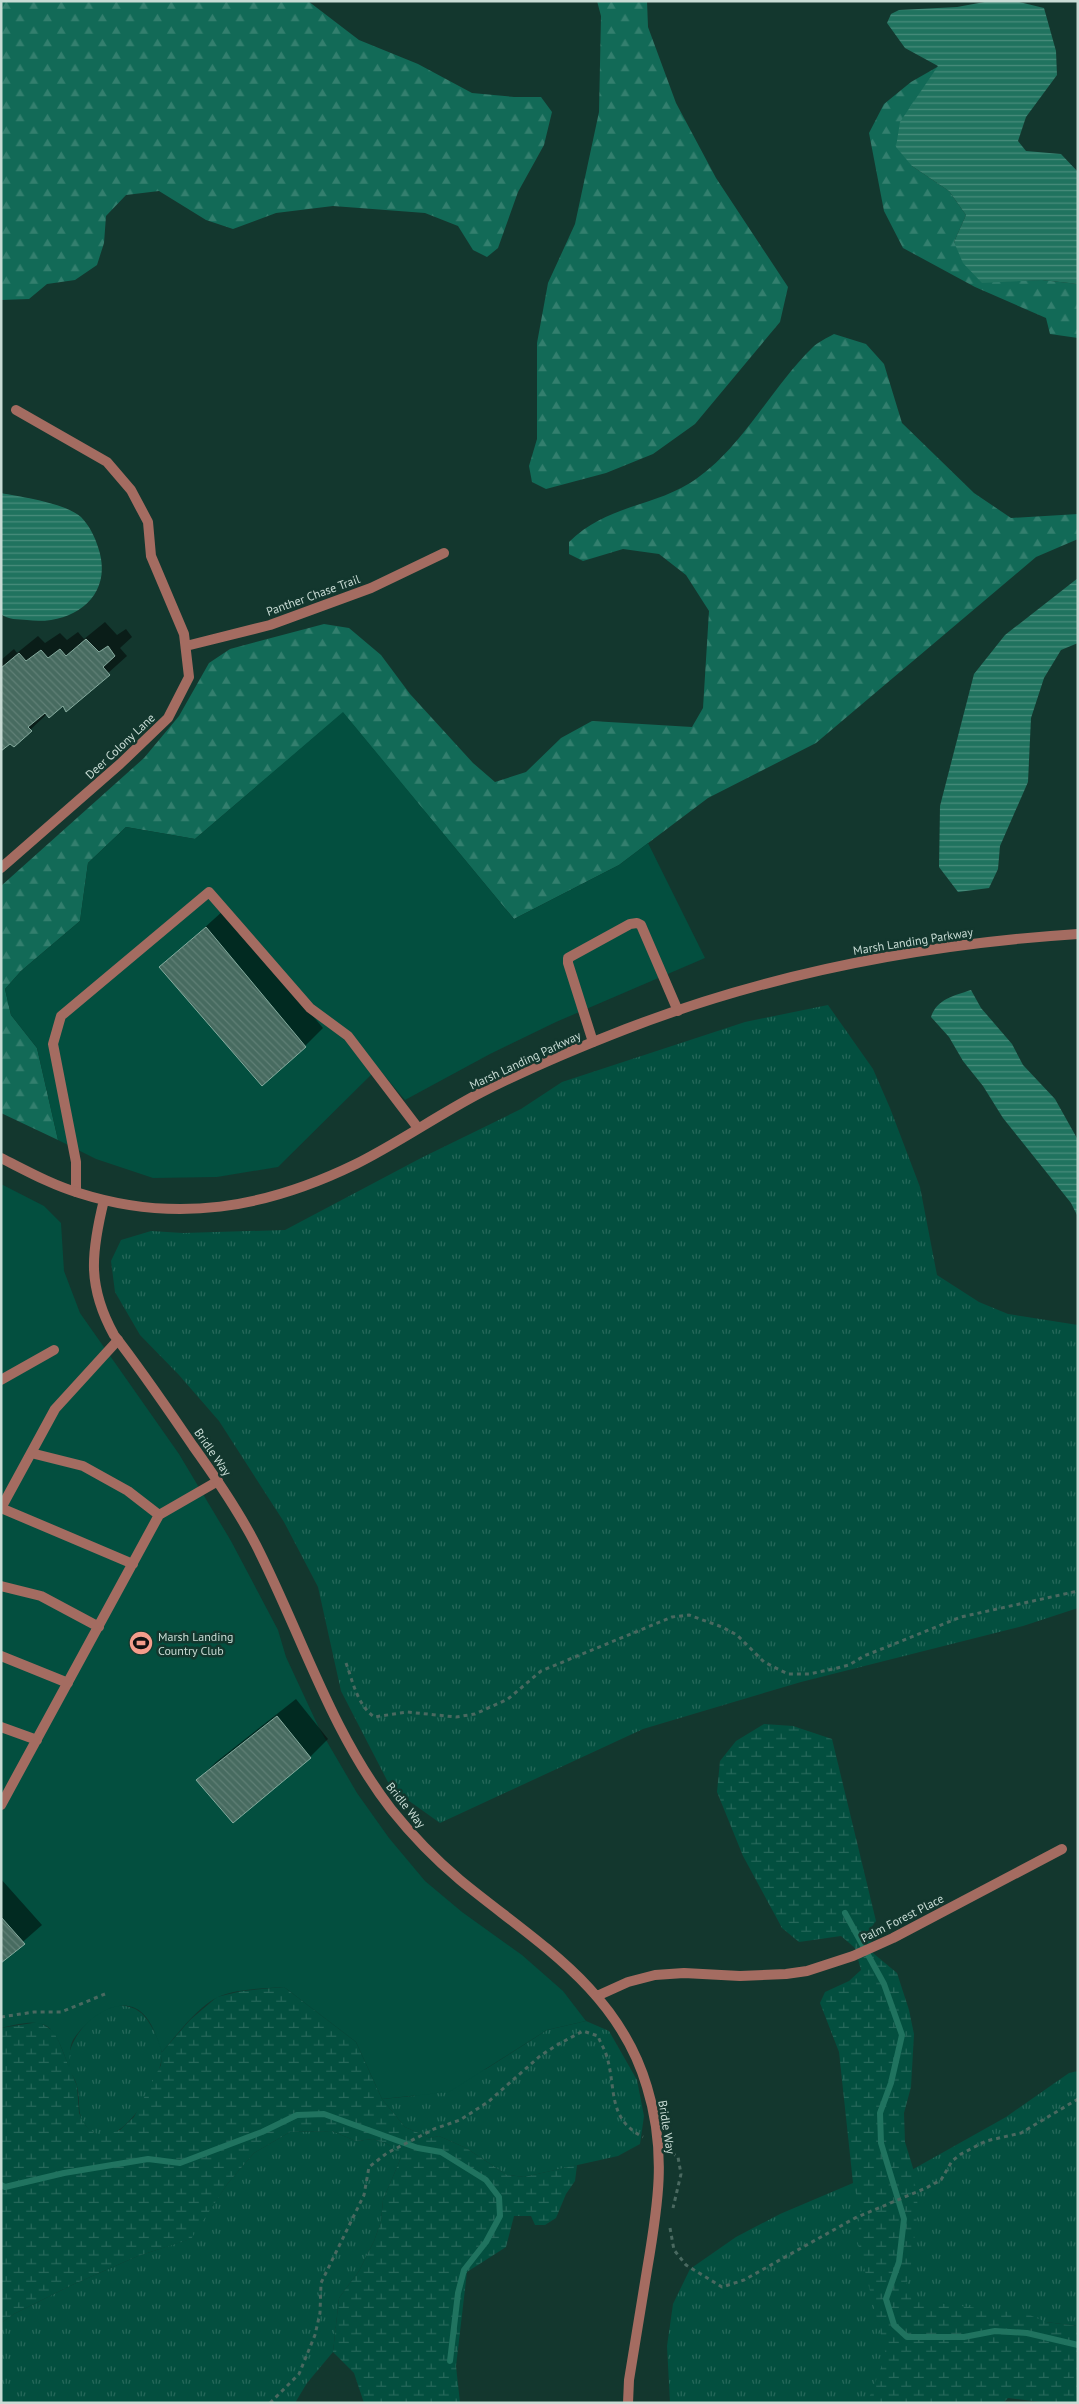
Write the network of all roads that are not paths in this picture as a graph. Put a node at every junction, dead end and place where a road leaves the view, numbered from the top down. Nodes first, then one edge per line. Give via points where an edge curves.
1 (16, 410) dead end
2 (444, 553) dead end
3 (186, 646) junction
4 (1, 868) edge
5 (1078, 934) edge
6 (678, 1012) junction
7 (594, 1042) junction
8 (418, 1128) junction
9 (1, 1158) edge
10 (76, 1192) junction
11 (104, 1200) junction
12 (118, 1340) junction
13 (54, 1350) dead end
14 (1, 1380) edge
15 (31, 1453) junction
16 (218, 1481) junction
17 (1, 1508) edge
18 (159, 1516) junction
19 (133, 1564) junction
20 (1, 1586) edge
21 (99, 1627) junction
22 (1, 1656) edge
23 (68, 1683) junction
24 (1, 1727) edge
25 (37, 1740) junction
26 (1, 1805) edge
27 (1062, 1849) dead end
28 (597, 1996) junction
29 (628, 2403) edge

1 - 3 street, Deer Colony Lane via 107,462 131,490 148,522 151,556
2 - 3 street, Panther Chase Trail via 371,588 270,625
3 - 4 street, Deer Colony Lane via 189,677 168,718
5 - 6 street, Marsh Landing Parkway via 956,945 875,958 793,976
6 - 7 street, Marsh Landing Parkway
6 - 7 street via 641,925 637,922 630,924 568,958
7 - 8 street, Marsh Landing Parkway via 538,1065
8 - 10 street via 348,1036 310,1008 210,892 61,1016 53,1044 76,1162
8 - 11 street, Marsh Landing Parkway via 358,1163 316,1182 236,1206 169,1210
9 - 10 street, Marsh Landing Parkway
10 - 11 street, Marsh Landing Parkway
11 - 12 street, Bridle Way via 94,1241 94,1279 103,1315
12 - 15 street via 55,1409
12 - 16 street, Bridle Way
13 - 14 street
15 - 17 street
15 - 18 street via 83,1466 128,1491
16 - 18 street
16 - 28 street, Bridle Way via 255,1544 339,1728 364,1771 424,1846 457,1878 543,1943
17 - 19 street
18 - 19 street
19 - 21 street
20 - 21 street via 41,1596
21 - 23 street
22 - 23 street
23 - 25 street
24 - 25 street
25 - 26 street
27 - 28 street, Palm Forest Place via 894,1938 807,1971 740,1976 655,1975 628,1982
28 - 29 street, Bridle Way via 625,2035 641,2070 656,2125 660,2162 659,2200

